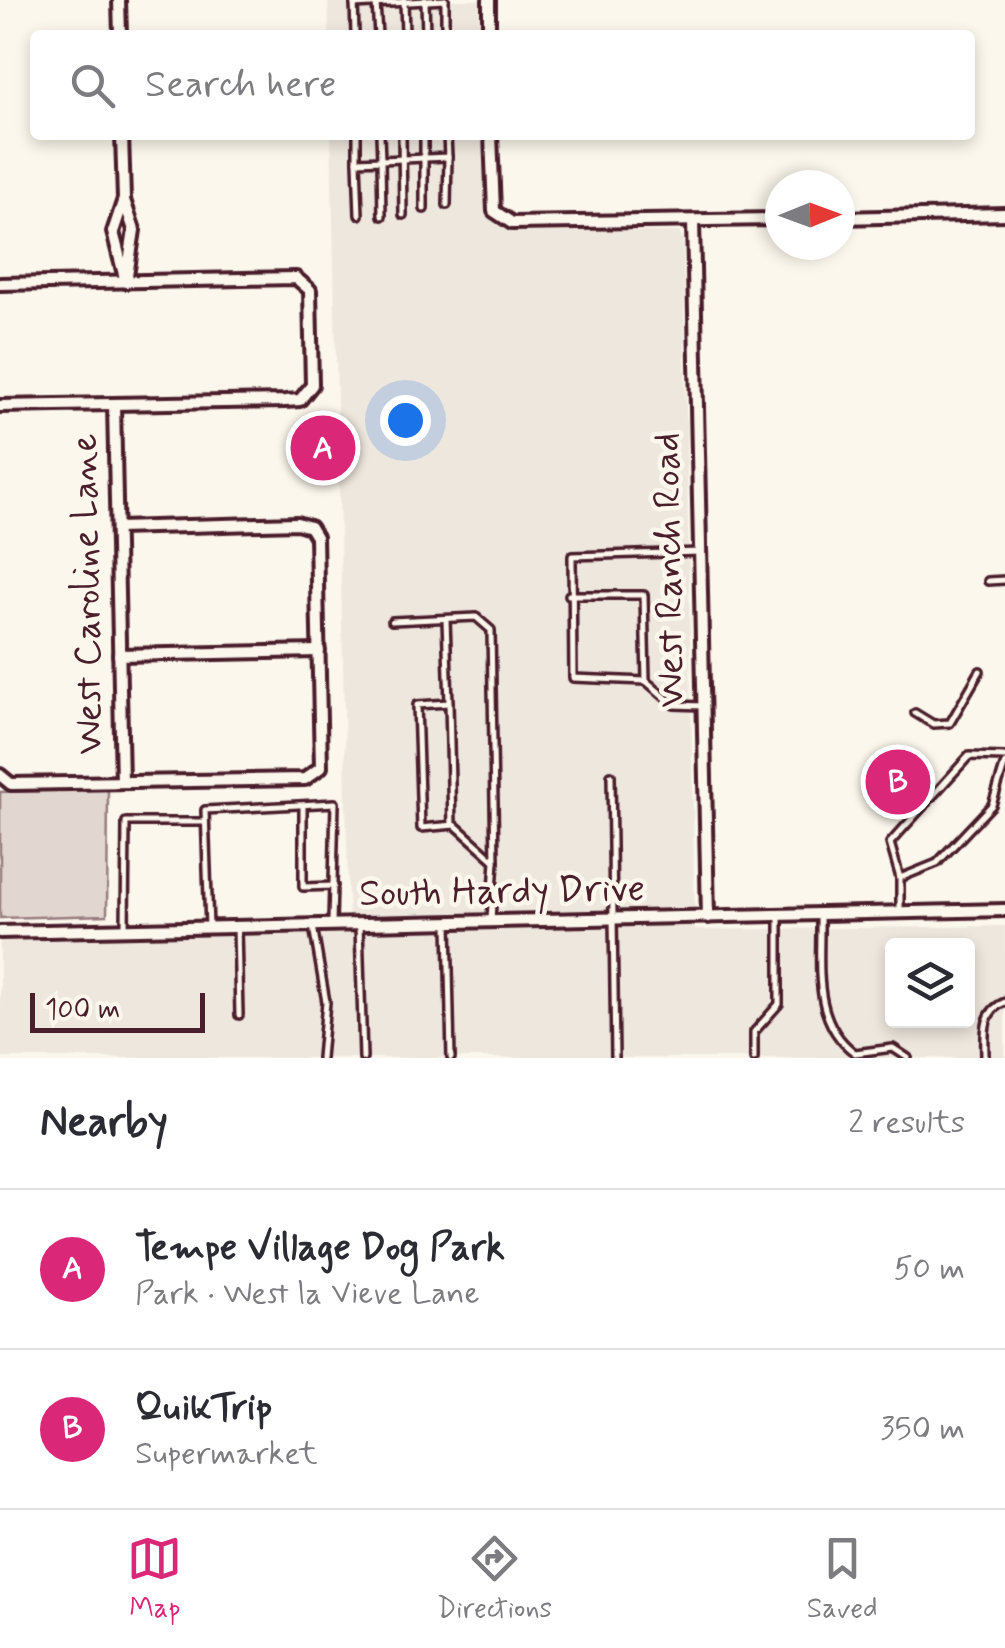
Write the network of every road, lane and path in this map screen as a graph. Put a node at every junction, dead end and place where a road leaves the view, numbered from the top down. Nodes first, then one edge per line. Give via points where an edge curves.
1 (119, 0) edge
2 (404, 0) edge
3 (425, 0) edge
4 (445, 0) edge
5 (488, 0) edge
6 (354, 2) edge
7 (376, 2) edge
8 (120, 30) edge
9 (355, 30) edge
10 (378, 30) edge
11 (405, 30) edge
12 (426, 30) edge
13 (445, 30) edge
14 (490, 30) edge
15 (122, 140) edge
16 (356, 140) edge
17 (380, 140) edge
18 (402, 140) edge
19 (424, 140) edge
20 (447, 140) edge
21 (491, 140) edge
22 (448, 156) junction
23 (424, 158) junction
24 (402, 159) junction
25 (381, 160) junction
26 (357, 161) junction
27 (124, 199) junction
28 (447, 205) dead end
29 (424, 209) dead end
30 (1005, 214) edge
31 (359, 215) dead end
32 (402, 215) dead end
33 (382, 216) dead end
34 (855, 218) edge
35 (765, 219) edge
36 (694, 221) junction
37 (126, 282) junction
38 (0, 284) edge
39 (114, 405) junction
40 (0, 406) edge
41 (116, 528) junction
42 (700, 552) junction
43 (1005, 580) edge
44 (988, 581) dead end
45 (569, 595) junction
46 (446, 619) junction
47 (392, 621) dead end
48 (319, 651) junction
49 (119, 654) junction
50 (980, 671) dead end
51 (646, 681) junction
52 (449, 702) junction
53 (703, 706) junction
54 (916, 713) dead end
55 (1005, 760) edge
56 (611, 775) dead end
57 (2, 778) edge
58 (122, 782) junction
59 (302, 805) junction
60 (205, 822) junction
61 (452, 826) junction
62 (495, 861) junction
63 (900, 878) junction
64 (334, 886) junction
65 (1005, 910) edge
66 (900, 912) junction
67 (820, 915) junction
68 (779, 916) junction
69 (708, 917) junction
70 (615, 920) junction
71 (491, 922) junction
72 (448, 924) junction
73 (360, 925) junction
74 (313, 926) junction
75 (332, 926) junction
76 (208, 928) junction
77 (236, 928) junction
78 (125, 930) junction
79 (0, 932) edge
80 (1005, 1002) edge
81 (239, 1015) dead end
82 (855, 1056) edge
83 (321, 1058) edge
84 (362, 1058) edge
85 (451, 1058) edge
86 (614, 1058) edge
87 (754, 1058) edge
88 (908, 1058) edge
89 (985, 1058) edge

1 - 8 street
2 - 3 lane
2 - 7 lane
2 - 11 lane
3 - 4 lane
3 - 12 lane
4 - 13 lane
5 - 14 street
6 - 7 lane
6 - 9 lane
7 - 10 lane
15 - 27 street
16 - 26 lane
17 - 25 lane
18 - 24 lane
19 - 23 lane
20 - 22 lane
21 - 36 street via 492,198 500,218 512,223
22 - 23 lane
22 - 28 lane
23 - 24 lane
23 - 29 lane
24 - 25 lane
24 - 32 lane
25 - 26 lane
25 - 33 lane
26 - 31 lane
27 - 37 street via 134,230
27 - 37 street via 113,232
30 - 34 street
35 - 36 street
36 - 42 street, West Ranch Road
37 - 38 street
37 - 39 street via 304,282 312,312 312,385 308,395 286,402
39 - 40 street
39 - 41 street, West Caroline Lane
41 - 48 street via 297,522 310,527 316,538
41 - 49 street, West Caroline Lane
42 - 45 lane via 572,556
42 - 53 street, West Ranch Road
43 - 44 lane
45 - 51 lane via 573,678
45 - 51 lane via 644,595
46 - 47 lane
46 - 52 lane
46 - 62 lane via 476,618 490,630
48 - 49 street
48 - 58 street via 315,774
49 - 58 street, West Caroline Lane
50 - 54 lane via 950,724 933,724
51 - 53 lane via 674,705
52 - 61 lane
52 - 61 lane via 417,704 421,828
53 - 69 street, West Ranch Road
55 - 63 lane via 992,805 937,863
55 - 63 lane via 969,756 894,834 891,854
56 - 70 lane
57 - 58 street
59 - 60 lane via 205,810
59 - 64 lane via 303,887
59 - 64 lane via 335,803
60 - 76 lane
60 - 78 lane via 126,822
61 - 62 lane
62 - 71 lane
63 - 66 lane
64 - 75 lane
65 - 66 street, South Hardy Drive
66 - 67 street, South Hardy Drive
67 - 68 street, South Hardy Drive
67 - 82 lane via 823,1004 832,1034
68 - 69 street, South Hardy Drive
68 - 87 lane via 779,1004 754,1032
69 - 70 street, South Hardy Drive
70 - 71 street, South Hardy Drive
70 - 86 lane
71 - 72 street, South Hardy Drive
72 - 73 street, South Hardy Drive
72 - 85 lane
73 - 75 street, South Hardy Drive
73 - 84 lane
74 - 75 street, South Hardy Drive
74 - 77 street, South Hardy Drive
74 - 83 lane via 326,1002
76 - 77 street, South Hardy Drive
76 - 78 street, South Hardy Drive
77 - 81 lane
78 - 79 street, South Hardy Drive
80 - 89 lane via 986,1020
82 - 88 lane via 893,1048

